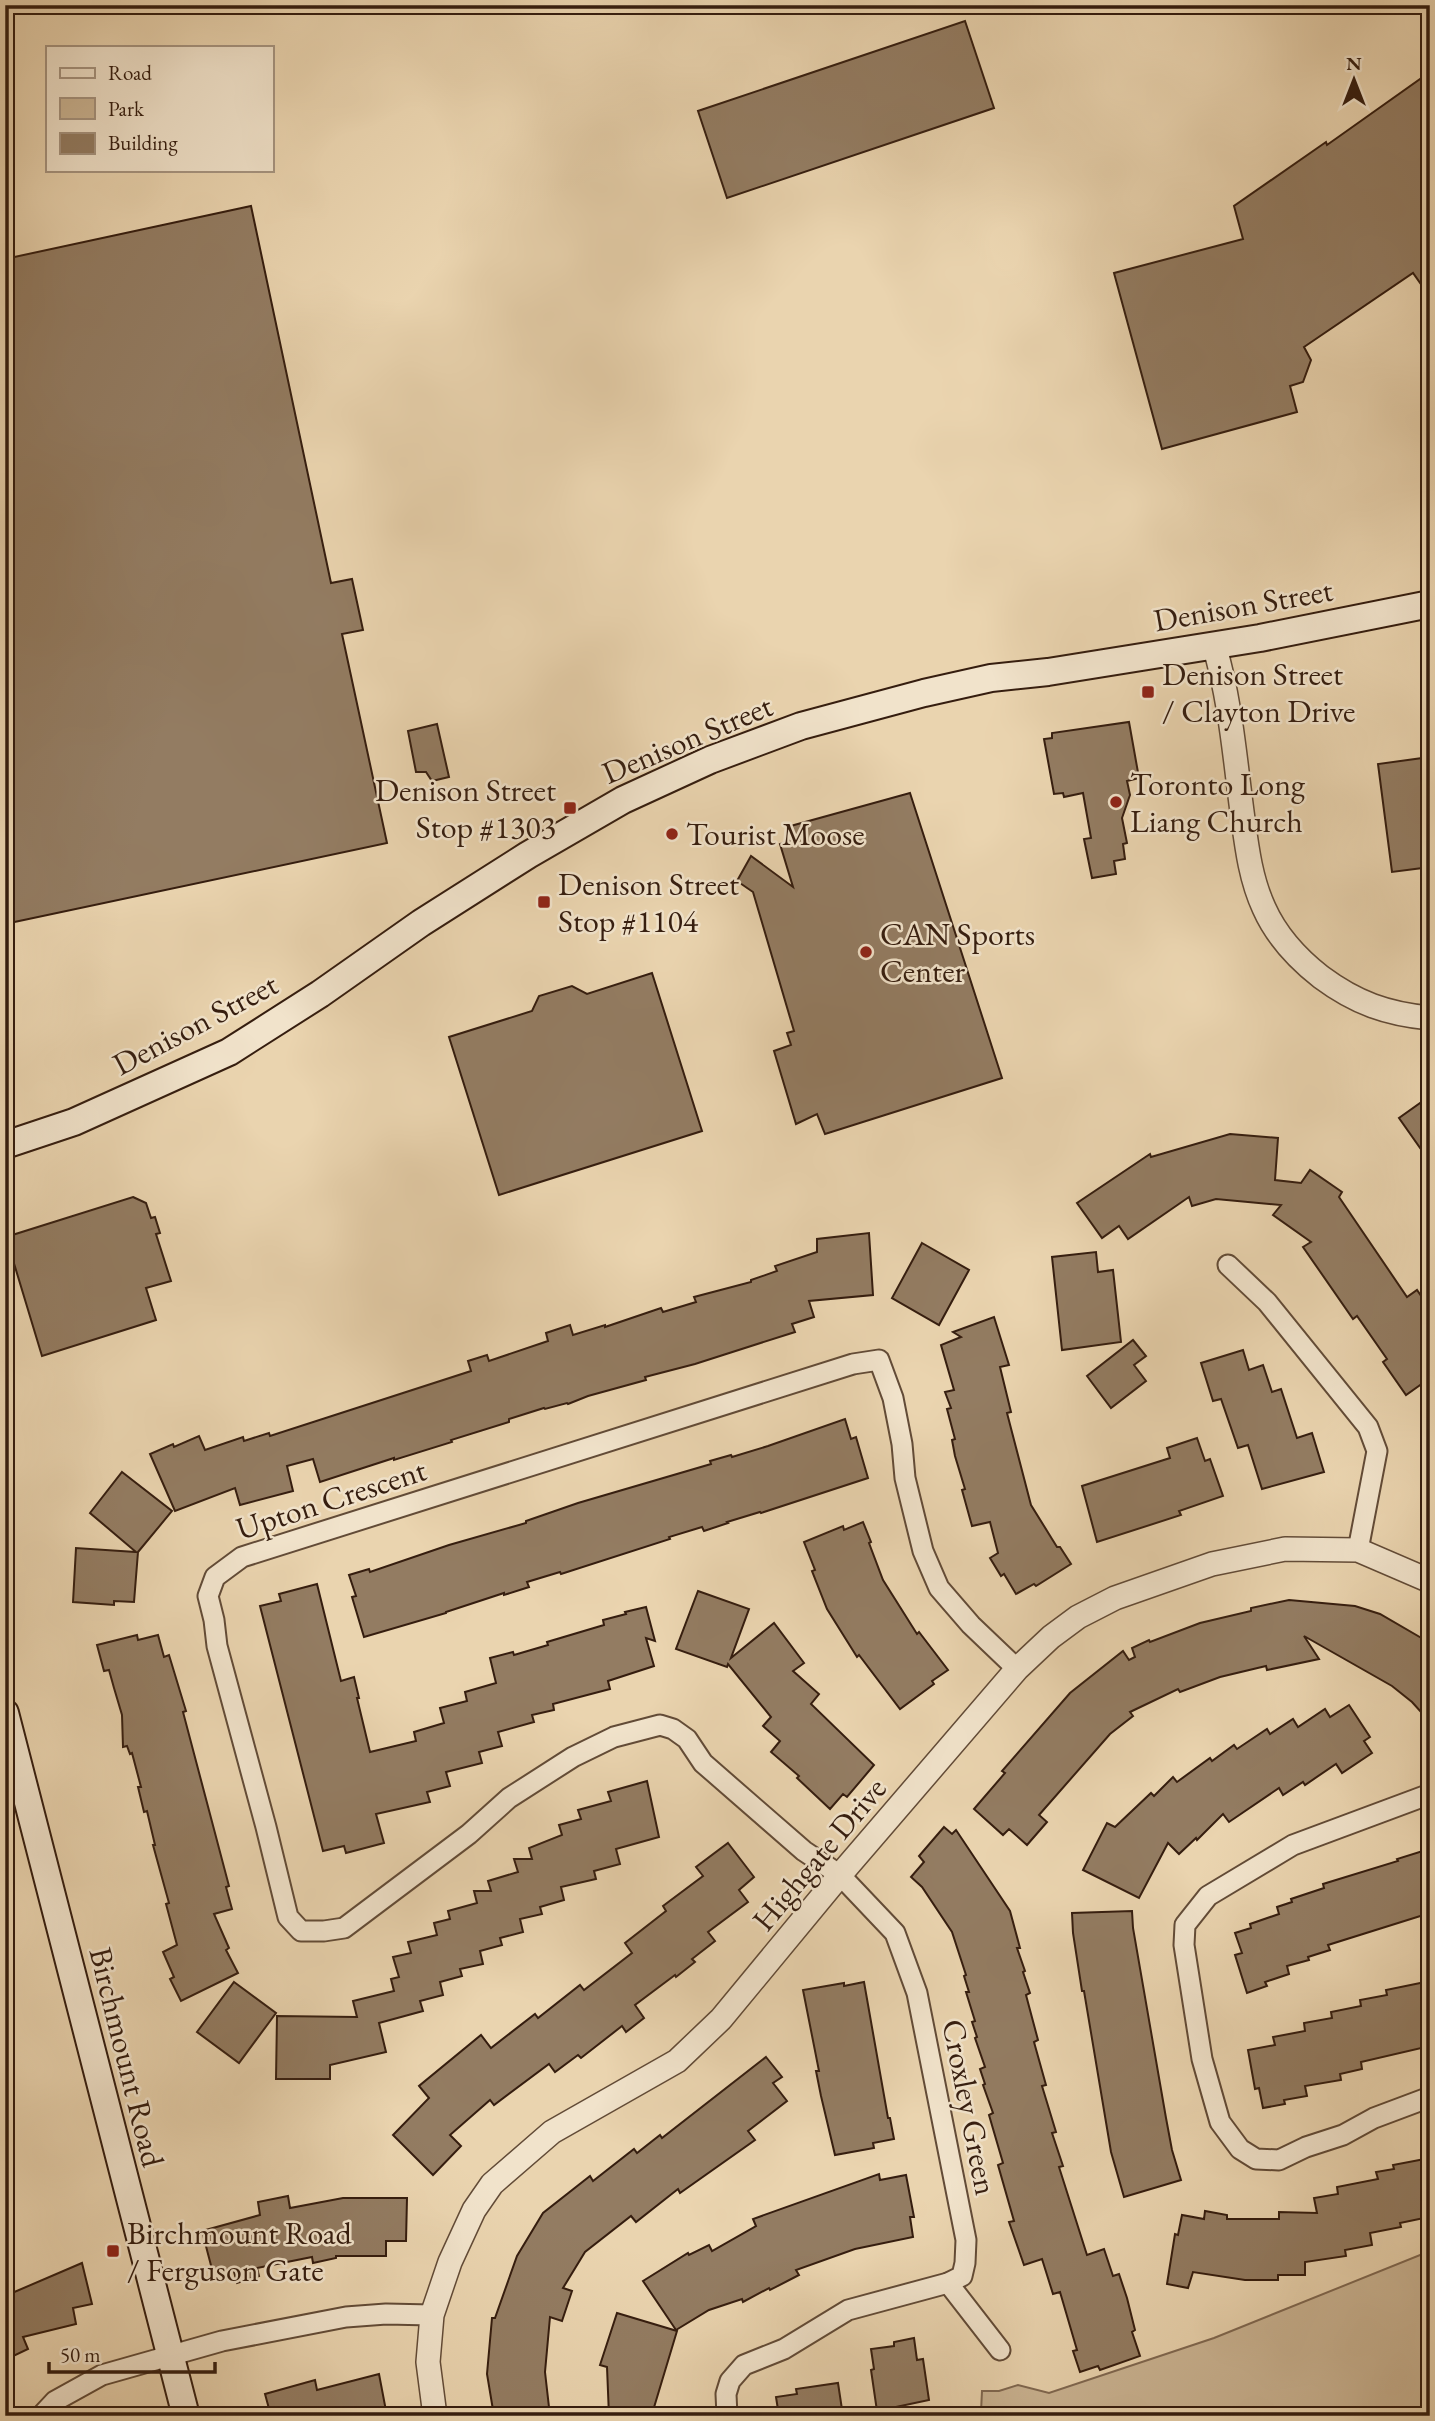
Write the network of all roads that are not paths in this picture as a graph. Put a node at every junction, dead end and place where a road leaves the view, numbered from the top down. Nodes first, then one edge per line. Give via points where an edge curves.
1 (1430, 604) edge
2 (1214, 645) junction
3 (1430, 1018) edge
4 (5, 1145) edge
5 (1228, 1265) dead end
6 (1358, 1550) junction
7 (1430, 1581) edge
8 (1017, 1669) junction
9 (5, 1713) edge
10 (1430, 1794) edge
11 (840, 1875) junction
12 (1430, 2097) edge
13 (948, 2283) junction
14 (432, 2315) junction
15 (1000, 2350) dead end
16 (169, 2357) junction
17 (41, 2416) edge
18 (186, 2416) edge
19 (435, 2416) edge
20 (727, 2416) edge

1 - 2 main road, Denison Street
2 - 3 street via 1226,683 1247,845 1264,909 1304,964 1344,995 1379,1010
2 - 4 main road, Denison Street via 991,678 897,698 801,726 710,760 623,800 528,855 229,1052 75,1122
5 - 6 street via 1267,1302 1368,1427 1377,1451
6 - 7 street, Highgate Drive
6 - 8 street, Highgate Drive via 1285,1549 1212,1564 1115,1598 1078,1617
8 - 11 street, Highgate Drive
8 - 11 street, Upton Crescent via 939,1588 923,1551 905,1478 893,1398 879,1360 853,1364 242,1557 215,1577 208,1596 217,1646 288,1917 300,1931 344,1928 509,1798 573,1757 614,1738 660,1725 687,1739 703,1763 804,1851
9 - 16 main road, Birchmount Road
10 - 12 street via 1293,1844 1208,1896 1185,1925 1184,1945 1202,2059 1220,2122 1240,2149 1256,2159 1279,2160
11 - 13 street, Croxley Green via 895,1933 917,1993 965,2240 961,2276
11 - 14 street, Highgate Drive via 721,2019 677,2061 552,2132 492,2184 474,2210 450,2262
13 - 15 street
13 - 20 street via 848,2310 784,2349 744,2365 730,2381
14 - 16 street via 346,2317 222,2341
14 - 19 street, Highgate Drive via 428,2362
16 - 17 street via 102,2375 55,2401
16 - 18 main road, Birchmount Road

